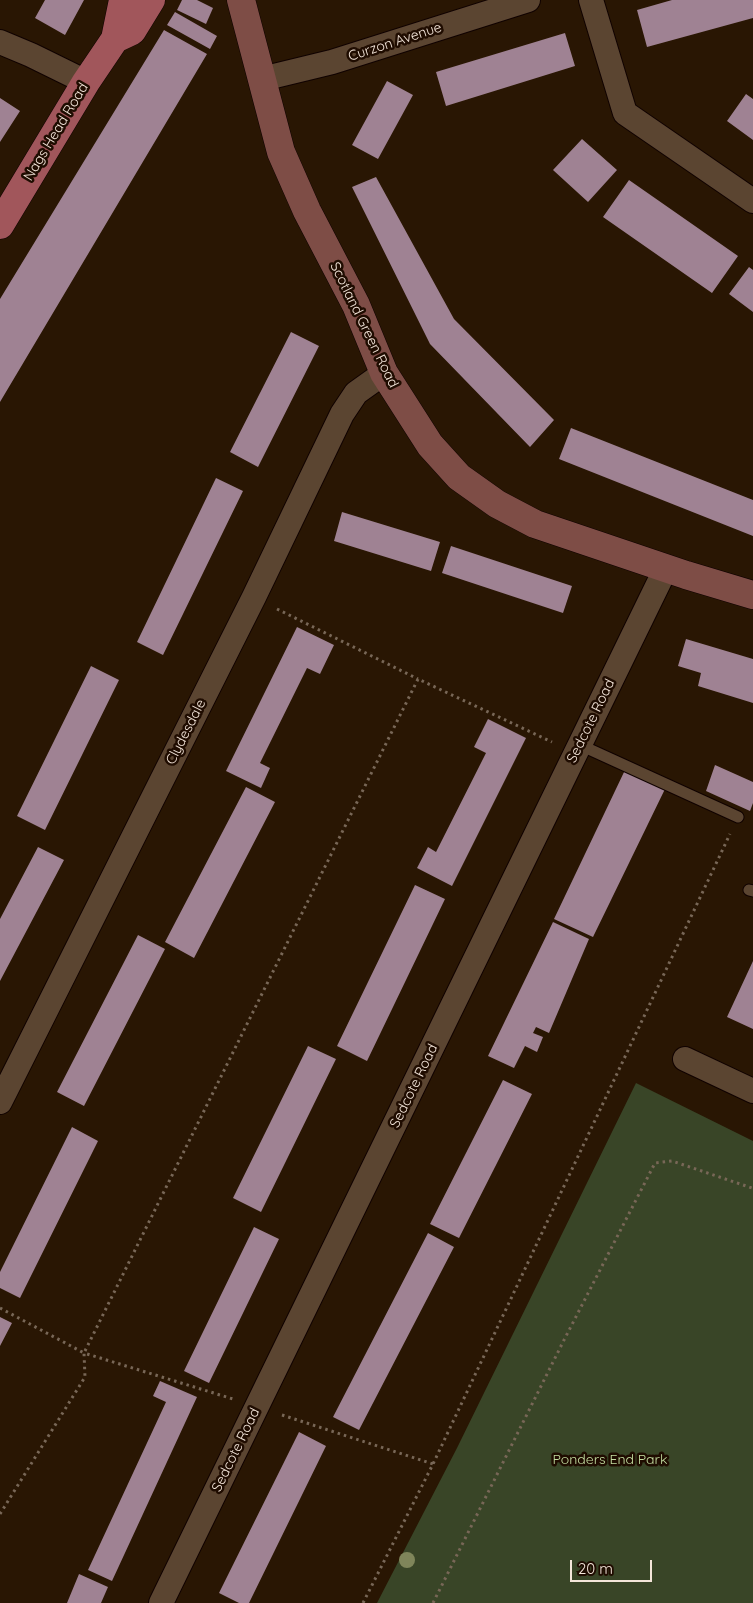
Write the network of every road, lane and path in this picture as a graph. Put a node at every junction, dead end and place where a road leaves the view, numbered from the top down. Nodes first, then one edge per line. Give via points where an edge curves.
1 (124, 0) edge
2 (151, 0) edge
3 (241, 0) edge
4 (528, 0) edge
5 (591, 0) edge
6 (115, 39) junction
7 (0, 42) edge
8 (262, 79) junction
9 (86, 82) junction
10 (753, 201) edge
11 (0, 225) edge
12 (384, 373) junction
13 (666, 568) junction
14 (753, 595) edge
15 (254, 597) junction
16 (418, 679) junction
17 (578, 749) junction
18 (738, 816) joint
19 (686, 1059) dead end
20 (753, 1091) edge
21 (0, 1102) edge
22 (753, 1190) edge
23 (0, 1308) edge
24 (84, 1352) junction
25 (257, 1407) junction
26 (433, 1464) junction
27 (0, 1514) edge
28 (161, 1603) edge
29 (363, 1603) edge
30 (433, 1603) edge

1 - 6 main road
2 - 6 main road via 132,31
3 - 8 street, Scotland Green Road
4 - 8 street, Curzon Avenue via 332,62
5 - 10 street via 625,113
6 - 9 main road, Nags Head Road
7 - 9 street
8 - 12 street, Scotland Green Road via 289,173 356,305
9 - 11 main road, Nags Head Road
12 - 13 street, Scotland Green Road via 436,451 458,477 497,504 535,524
12 - 15 street, Clydesdale via 356,393 342,414
13 - 14 street, Scotland Green Road
13 - 17 street, Sedcote Road
15 - 16 path
15 - 21 street, Clydesdale
16 - 17 path
16 - 24 path
17 - 18 lane
17 - 25 street, Sedcote Road
18 - 26 path
19 - 20 street
22 - 30 path via 672,1161 655,1163
23 - 24 path
24 - 25 path
24 - 27 path via 85,1377
25 - 26 path
25 - 28 street, Sedcote Road
26 - 29 path

